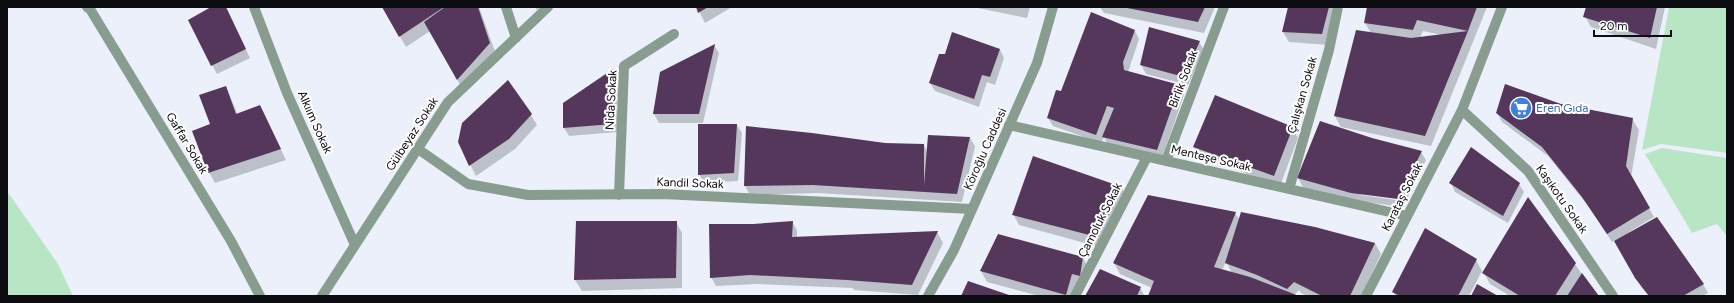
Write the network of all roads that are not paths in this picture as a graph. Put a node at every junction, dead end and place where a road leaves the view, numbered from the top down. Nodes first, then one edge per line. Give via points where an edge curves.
1 (87, 7) edge
2 (254, 7) edge
3 (506, 7) edge
4 (548, 7) edge
5 (1053, 7) edge
6 (1224, 7) edge
7 (1338, 7) edge
8 (1502, 7) edge
9 (674, 34) dead end
10 (516, 38) junction
11 (1462, 110) junction
12 (1009, 125) junction
13 (418, 149) junction
14 (1147, 157) junction
15 (1166, 161) junction
16 (1289, 189) junction
17 (619, 195) junction
18 (972, 209) junction
19 (1407, 216) junction
20 (356, 245) junction
21 (260, 296) edge
22 (322, 296) edge
23 (928, 296) edge
24 (1075, 296) edge
25 (1366, 296) edge
26 (1613, 296) edge

1 - 21 street, Gaffar Sokak via 231,241
2 - 20 street, Alkıım Sokak via 287,93
3 - 10 street
4 - 10 street, Gülbeyaz Sokak
5 - 12 street, Köroğlu Caddesi via 1037,64
6 - 15 street, Birlik Sokak
7 - 16 street, Çalışkan Sokak via 1329,50
8 - 11 street
9 - 17 street, Nida Sokak via 624,66
10 - 13 street, Gülbeyaz Sokak via 448,102
11 - 19 street, Karataş Sokak
11 - 26 street, Kaşıkotu Sokak via 1528,171
12 - 14 street, Menteşe Sokak
12 - 18 street, Köroğlu Caddesi
13 - 17 street, Kandil Sokak via 468,184 528,195
13 - 20 street, Gülbeyaz Sokak
14 - 15 street, Menteşe Sokak
14 - 24 street, Çamoluk Sokak
15 - 16 street, Menteşe Sokak
16 - 19 street, Menteşe Sokak
17 - 18 street, Kandil Sokak via 663,194
18 - 23 street, Köroğlu Caddesi via 954,250
19 - 25 street, Karataş Sokak
20 - 22 street, Gülbeyaz Sokak

